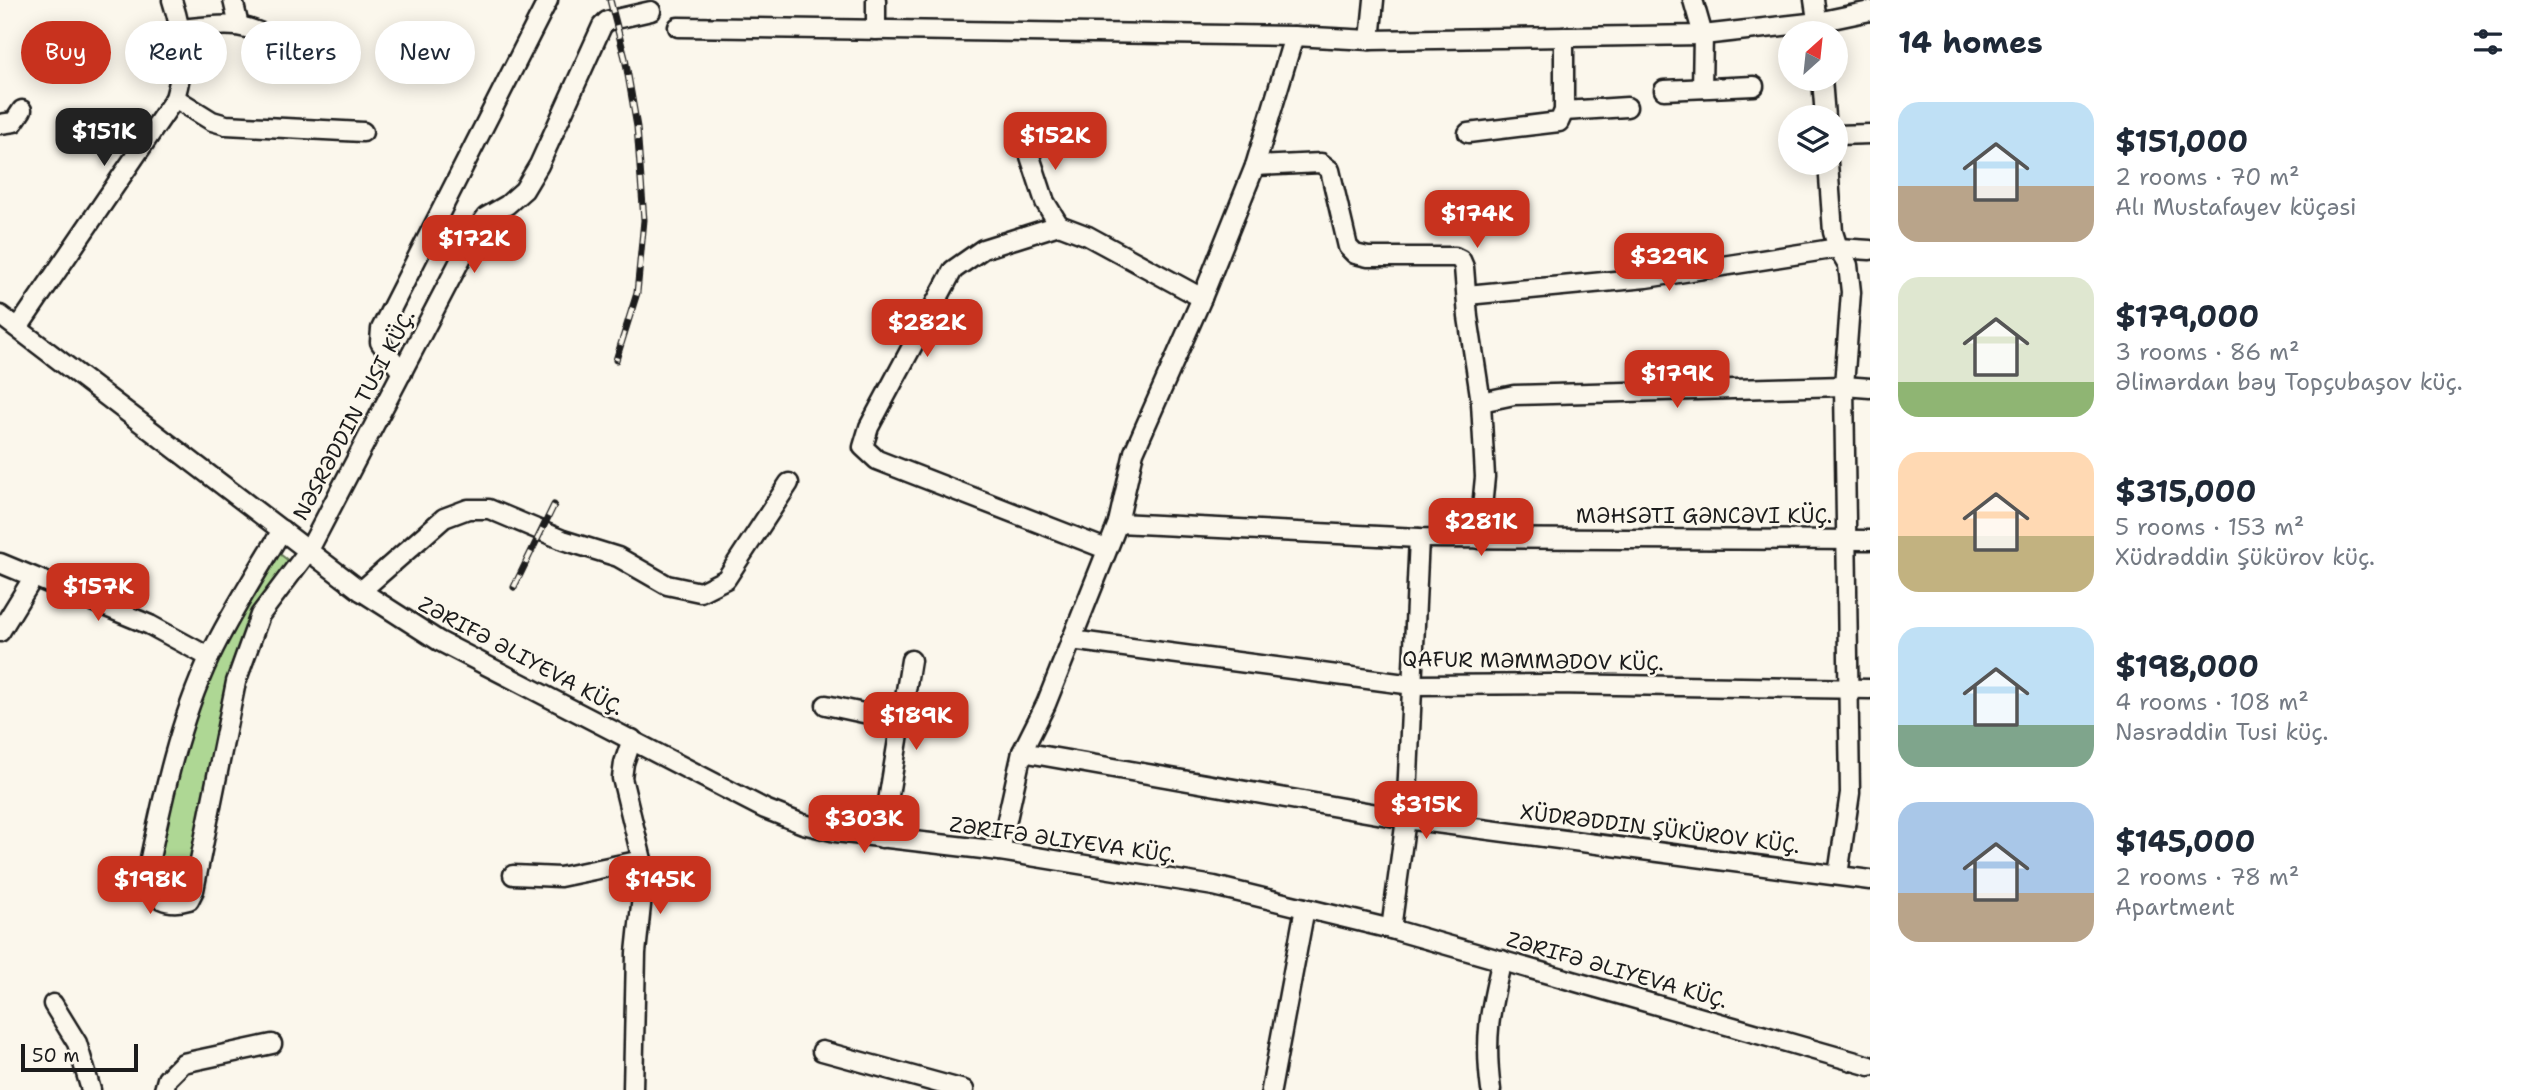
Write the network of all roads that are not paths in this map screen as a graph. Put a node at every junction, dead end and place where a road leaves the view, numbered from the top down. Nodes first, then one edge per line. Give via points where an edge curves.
1 (172, 0) edge
2 (233, 0) edge
3 (548, 0) edge
4 (876, 0) edge
5 (1374, 0) edge
6 (1693, 0) edge
7 (1814, 0) edge
8 (651, 10) dead end
9 (1870, 11) edge
10 (179, 21) edge
11 (1817, 21) edge
12 (1839, 21) edge
13 (227, 26) edge
14 (239, 26) joint
15 (678, 27) dead end
16 (876, 30) junction
17 (1778, 30) edge
18 (1703, 35) junction
19 (1294, 36) junction
20 (1564, 37) junction
21 (1370, 40) junction
22 (178, 84) edge
23 (1754, 86) dead end
24 (1702, 88) junction
25 (1664, 90) dead end
26 (174, 98) junction
27 (1627, 107) dead end
28 (22, 110) dead end
29 (1564, 111) junction
30 (0, 124) edge
31 (363, 132) dead end
32 (1022, 132) dead end
33 (1468, 133) dead end
34 (1870, 134) edge
35 (1848, 135) edge
36 (1255, 166) junction
37 (1829, 175) edge
38 (1059, 225) junction
39 (1838, 248) junction
40 (1870, 250) edge
41 (1467, 295) junction
42 (1202, 298) junction
43 (0, 315) edge
44 (18, 328) junction
45 (402, 373) junction
46 (1844, 386) junction
47 (1870, 388) edge
48 (1481, 402) junction
49 (789, 483) dead end
50 (1118, 523) junction
51 (282, 530) junction
52 (1419, 538) junction
53 (1479, 539) junction
54 (1845, 539) junction
55 (1870, 540) edge
56 (1107, 549) junction
57 (309, 550) junction
58 (0, 564) edge
59 (33, 578) junction
60 (361, 591) junction
61 (0, 632) edge
62 (1072, 640) junction
63 (209, 657) junction
64 (911, 660) dead end
65 (1413, 685) junction
66 (1849, 689) junction
67 (1870, 689) edge
68 (825, 705) dead end
69 (901, 721) junction
70 (632, 739) junction
71 (1022, 752) junction
72 (1406, 819) junction
73 (882, 838) junction
74 (1000, 851) junction
75 (642, 860) junction
76 (513, 875) dead end
77 (1838, 875) junction
78 (1870, 880) edge
79 (1305, 908) junction
80 (1391, 929) junction
81 (1502, 960) junction
82 (53, 1004) dead end
83 (272, 1044) dead end
84 (822, 1051) dead end
85 (1870, 1066) edge
86 (944, 1088) edge
87 (91, 1090) edge
88 (164, 1090) edge
89 (634, 1090) edge
90 (964, 1090) edge
91 (1271, 1090) edge
92 (1491, 1090) edge

1 - 10 street
2 - 14 street
3 - 45 street via 381,329 380,342
4 - 16 street
5 - 21 street
6 - 18 street
7 - 11 street
8 - 45 street, NƏSRƏDDIN TUSI KÜÇ. via 603,26 539,165 524,190 486,217 475,232
9 - 12 street
13 - 14 street
15 - 16 street
16 - 19 street
17 - 18 street
18 - 20 street
18 - 24 street
19 - 21 street
19 - 36 street
20 - 21 street
20 - 29 street
22 - 26 street
23 - 24 street
24 - 25 street
26 - 31 street via 226,125
26 - 44 street
27 - 29 street
28 - 30 street via 14,122
29 - 33 street via 1559,121
32 - 38 street via 1045,202
34 - 35 street
36 - 41 street via 1321,163 1330,170 1348,247 1355,254 1455,257 1464,267
36 - 42 street
37 - 39 street
38 - 42 street
38 - 56 street via 983,249 953,270 869,426 863,447 877,460
39 - 40 street
39 - 41 street via 1646,278
39 - 46 street via 1847,265 1851,292
41 - 48 street
42 - 50 street via 1134,452
43 - 44 street, ZƏRIFƏ ƏLIYEVA KÜÇ.
44 - 51 street, ZƏRIFƏ ƏLIYEVA KÜÇ.
45 - 57 street, NƏSRƏDDIN TUSI KÜÇ.
46 - 47 street
46 - 48 street via 1514,395
46 - 54 street
48 - 53 street via 1485,477
49 - 60 street via 726,579 699,592 667,585 618,557 489,509 468,509 444,518
50 - 52 street, MƏHSƏTI GƏNCƏVI KÜÇ.
50 - 56 street
51 - 57 street, ZƏRIFƏ ƏLIYEVA KÜÇ.
51 - 63 street
52 - 53 street, MƏHSƏTI GƏNCƏVI KÜÇ.
52 - 65 street
53 - 54 street, MƏHSƏTI GƏNCƏVI KÜÇ.
54 - 55 street, MƏHSƏTI GƏNCƏVI KÜÇ.
54 - 66 street
56 - 62 street
57 - 60 street, ZƏRIFƏ ƏLIYEVA KÜÇ.
57 - 63 street, NƏSRƏDDIN TUSI KÜÇ. via 260,615 236,682 194,890 190,900 178,903 158,898 148,889 146,877 169,771
58 - 59 street
59 - 61 street
59 - 63 street via 150,625
60 - 70 street, ZƏRIFƏ ƏLIYEVA KÜÇ. via 439,641
62 - 65 street, QAFUR MƏMMƏDOV KÜÇ.
62 - 71 street
64 - 69 street
65 - 66 street, QAFUR MƏMMƏDOV KÜÇ.
65 - 72 street
66 - 67 street, QAFUR MƏMMƏDOV KÜÇ.
66 - 77 street via 1850,793
68 - 69 street
69 - 73 street
70 - 73 street, ZƏRIFƏ ƏLIYEVA KÜÇ. via 765,809 825,830
70 - 75 street via 622,778
71 - 72 street, XÜDRƏDDIN ŞÜKÜROV KÜÇ.
71 - 74 street
72 - 77 street, XÜDRƏDDIN ŞÜKÜROV KÜÇ.
72 - 80 street
73 - 74 street, ZƏRIFƏ ƏLIYEVA KÜÇ.
74 - 79 street, ZƏRIFƏ ƏLIYEVA KÜÇ. via 1214,886
75 - 76 street via 560,877
75 - 89 street
77 - 78 street, XÜDRƏDDIN ŞÜKÜROV KÜÇ.
79 - 80 street, ZƏRIFƏ ƏLIYEVA KÜÇ.
79 - 91 street
80 - 81 street, ZƏRIFƏ ƏLIYEVA KÜÇ.
81 - 85 street, ZƏRIFƏ ƏLIYEVA KÜÇ.
81 - 92 street via 1489,1015
82 - 87 street via 77,1043
83 - 88 street via 183,1063 167,1079
84 - 86 street
86 - 90 street

